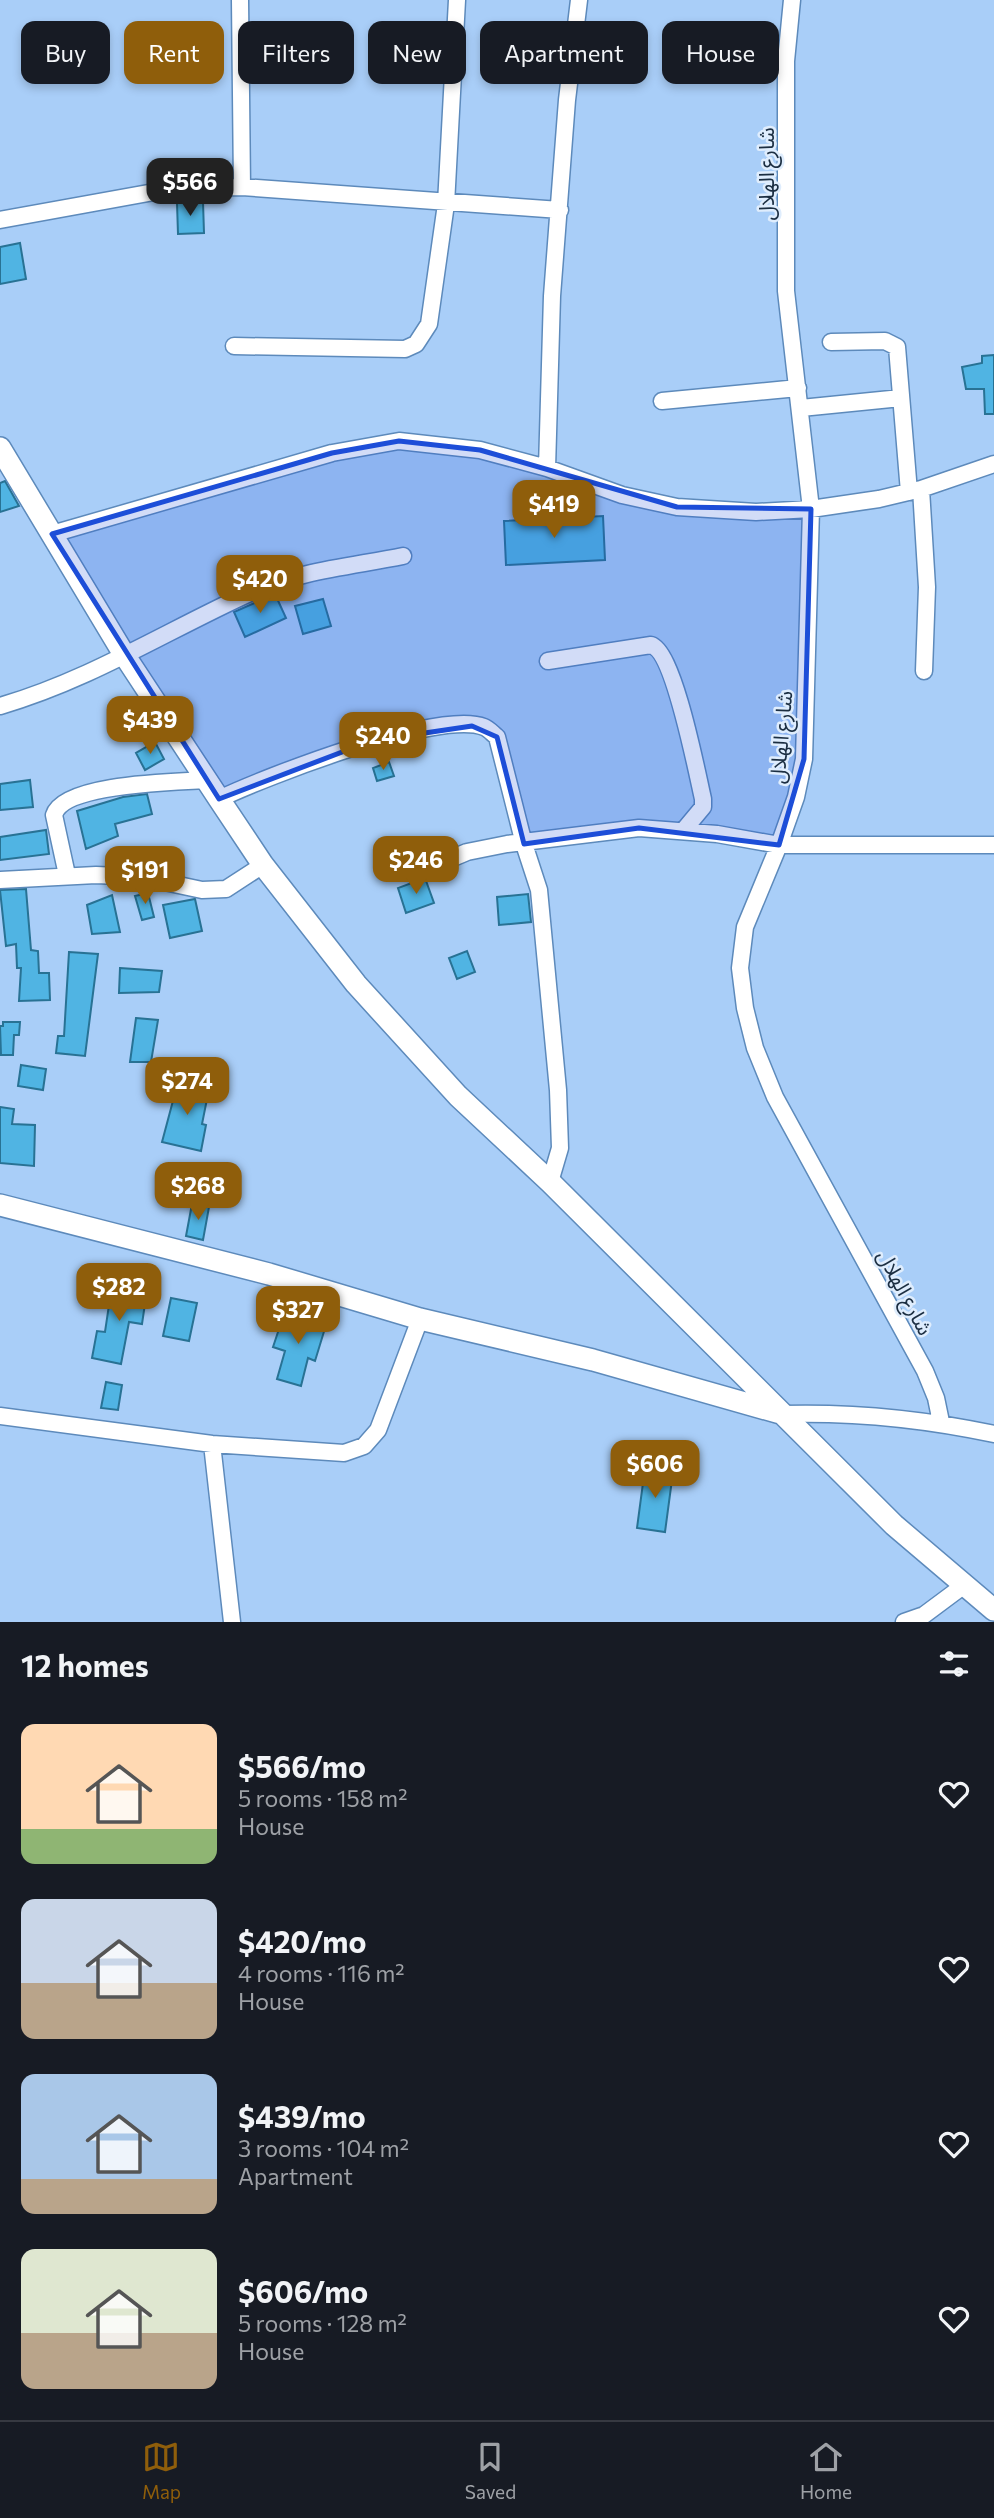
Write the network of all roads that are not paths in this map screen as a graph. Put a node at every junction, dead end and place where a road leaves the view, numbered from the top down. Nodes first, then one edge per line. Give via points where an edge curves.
1 (240, 0) edge
2 (457, 0) edge
3 (579, 0) edge
4 (792, 0) edge
5 (242, 187) junction
6 (446, 204) junction
7 (560, 210) junction
8 (0, 220) edge
9 (831, 342) dead end
10 (234, 346) dead end
11 (798, 388) junction
12 (901, 398) junction
13 (662, 401) dead end
14 (801, 408) junction
15 (2, 455) edge
16 (994, 464) edge
17 (547, 468) junction
18 (915, 491) junction
19 (811, 509) junction
20 (52, 534) junction
21 (403, 556) dead end
22 (125, 656) junction
23 (548, 661) dead end
24 (923, 671) dead end
25 (0, 706) edge
26 (206, 780) junction
27 (219, 799) junction
28 (683, 831) junction
29 (524, 844) junction
30 (779, 845) junction
31 (994, 845) edge
32 (436, 865) dead end
33 (263, 866) junction
34 (67, 875) junction
35 (0, 880) edge
36 (550, 1182) junction
37 (0, 1205) edge
38 (420, 1319) junction
39 (782, 1414) junction
40 (0, 1416) edge
41 (941, 1422) junction
42 (994, 1434) edge
43 (212, 1444) junction
44 (963, 1586) junction
45 (994, 1610) edge
46 (232, 1622) edge
47 (904, 1622) edge

1 - 5 street
2 - 6 street
3 - 7 street
4 - 11 street, شارع الهلال via 786,61 786,291
5 - 6 street
5 - 8 street via 176,188
6 - 7 street
6 - 10 street via 429,324 416,344 405,349
7 - 17 street via 552,296
9 - 12 street via 892,343 899,355
11 - 13 street
11 - 14 street, شارع الهلال
12 - 14 street
12 - 18 street
14 - 19 street, شارع الهلال
15 - 20 street
16 - 18 street
17 - 19 street via 622,495 677,507 756,512
17 - 20 street via 480,450 399,442 332,453
18 - 19 street
18 - 24 street via 928,587
19 - 30 street, شارع الهلال via 804,759
20 - 22 street
21 - 22 street via 254,591
22 - 25 street via 75,680
22 - 26 street
23 - 28 street via 651,645 661,651 703,799
26 - 27 street
26 - 34 street via 99,789 61,805 54,815
27 - 29 street via 371,741 432,728 485,727 497,737
27 - 33 street
28 - 29 street via 639,828
28 - 30 street
29 - 32 street via 467,852
29 - 36 street via 539,890 558,1090 560,1148
30 - 31 street
30 - 41 street, شارع الهلال via 745,927 740,968 755,1048 775,1097 925,1371
33 - 34 street via 226,889 202,890 141,877
33 - 36 street via 356,984 449,1086
34 - 35 street
36 - 39 street
37 - 38 street via 269,1274
38 - 39 street via 593,1360
38 - 43 street via 378,1430 364,1446 344,1452
39 - 41 street
39 - 44 street
40 - 43 street
41 - 42 street
43 - 46 street
44 - 45 street
44 - 47 street via 924,1615

